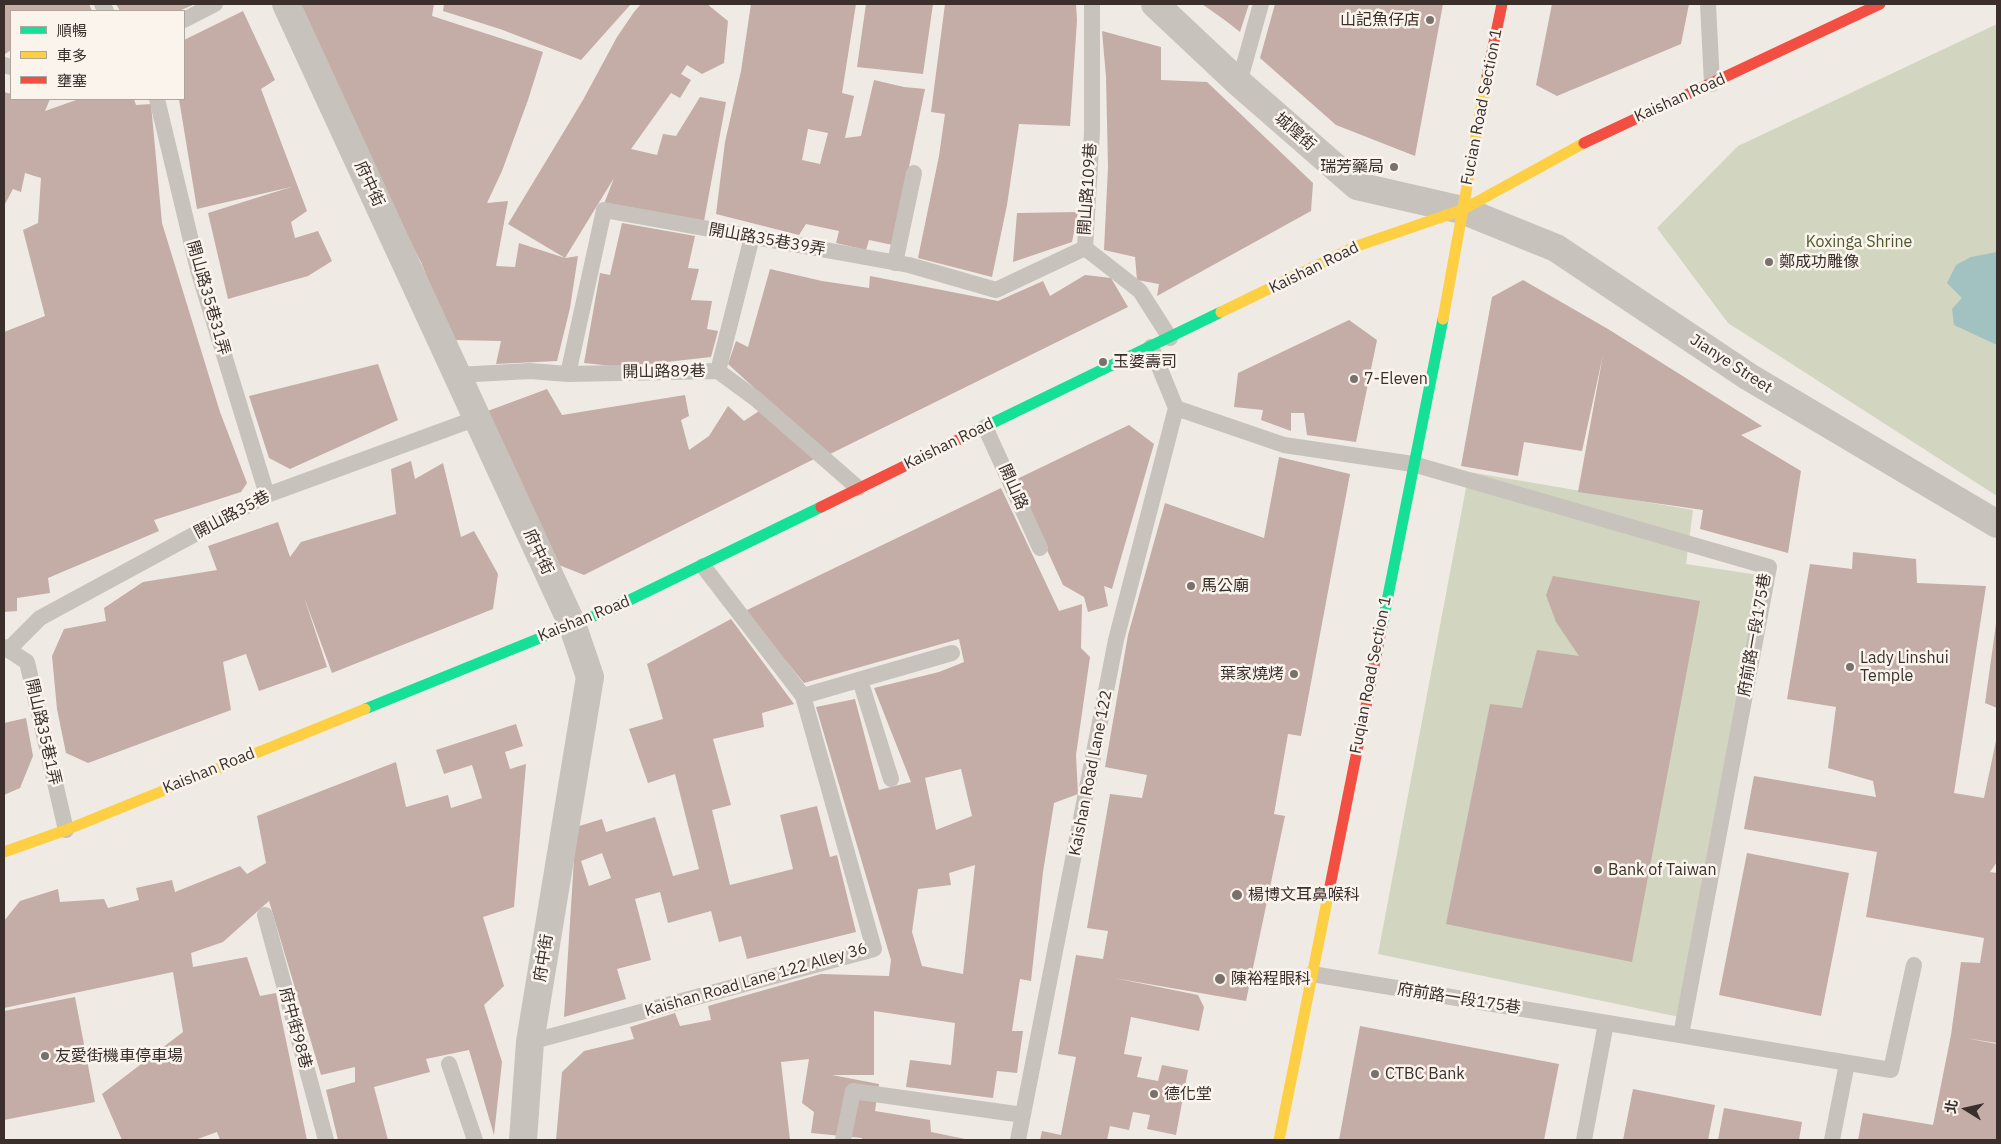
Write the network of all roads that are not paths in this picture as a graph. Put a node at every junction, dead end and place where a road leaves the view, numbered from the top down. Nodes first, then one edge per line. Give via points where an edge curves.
1 (215, 4) edge
2 (286, 4) edge
3 (1092, 4) edge
4 (1155, 4) edge
5 (1261, 4) edge
6 (1502, 4) edge
7 (1708, 4) edge
8 (1880, 4) edge
9 (185, 19) edge
10 (1239, 83) junction
11 (1712, 84) junction
12 (157, 100) edge
13 (914, 173) dead end
14 (1462, 210) junction
15 (752, 237) junction
16 (1085, 248) junction
17 (895, 263) junction
18 (1170, 338) junction
19 (1151, 347) junction
20 (718, 371) junction
21 (568, 374) junction
22 (457, 375) junction
23 (1176, 408) junction
24 (477, 418) junction
25 (985, 427) junction
26 (1413, 464) junction
27 (858, 488) junction
28 (267, 495) junction
29 (1997, 524) edge
30 (1040, 548) dead end
31 (703, 566) junction
32 (572, 624) junction
33 (6, 649) edge
34 (952, 653) dead end
35 (860, 680) junction
36 (803, 696) junction
37 (891, 779) dead end
38 (66, 830) junction
39 (4, 852) edge
40 (265, 915) dead end
41 (1914, 965) dead end
42 (1312, 974) junction
43 (1606, 1023) junction
44 (1681, 1036) junction
45 (530, 1042) junction
46 (1847, 1063) junction
47 (449, 1064) dead end
48 (1023, 1115) junction
49 (326, 1140) edge
50 (475, 1140) edge
51 (523, 1140) edge
52 (843, 1140) edge
53 (1018, 1140) edge
54 (1279, 1140) edge
55 (1584, 1140) edge
56 (1832, 1140) edge

1 - 9 lane
2 - 22 street, 府中街
3 - 16 lane, 開山路109巷 via 1092,132
4 - 10 street, 城隍街
5 - 10 lane
6 - 14 street, Fucian Road Section 1
7 - 11 lane
8 - 11 street, Kaishan Road
10 - 14 street, 城隍街 via 1357,186
11 - 14 street, Kaishan Road via 1594,137
12 - 28 lane, 開山路35巷31弄 via 198,270
13 - 17 lane
14 - 18 street, Kaishan Road via 1357,246
14 - 26 street, Fuqian Road Section 1
14 - 29 street, Jianye Street via 1556,248 1749,377
15 - 17 lane, 開山路35巷39弄
15 - 20 lane
15 - 21 lane, 開山路35巷39弄 via 604,210
16 - 17 lane, 開山路35巷39弄 via 996,290
16 - 18 lane, 開山路109巷 via 1140,291
18 - 19 street, Kaishan Road
19 - 23 lane
19 - 25 street, Kaishan Road
20 - 21 lane, 開山路89巷
20 - 27 lane, 開山路89巷
21 - 22 lane, 開山路89巷
22 - 24 street, 府中街
23 - 26 lane via 1284,445
23 - 48 lane, Kaishan Road Lane 122 via 1116,640
24 - 28 lane, 開山路35巷
24 - 32 street, 府中街
25 - 27 street, Kaishan Road
25 - 30 lane, 開山路
26 - 42 street, Fuqian Road Section 1
26 - 44 lane, 府前路一段175巷 via 1769,566
27 - 31 street, Kaishan Road
28 - 33 lane, 開山路35巷 via 40,618
31 - 32 street, Kaishan Road
31 - 36 lane, Kaishan Road Lane 122 Alley 36
32 - 38 street, Kaishan Road
32 - 45 street, 府中街 via 590,677
33 - 38 lane, 開山路35巷1弄 via 27,662
34 - 35 lane
35 - 36 lane
35 - 37 lane
36 - 45 lane, Kaishan Road Lane 122 Alley 36 via 874,949
38 - 39 street, Kaishan Road
40 - 49 lane, 府中街98巷
41 - 46 lane, 府前路一段175巷 via 1891,1070
42 - 43 lane, 府前路一段175巷
42 - 54 street, Fuqian Road Section 1
43 - 44 lane, 府前路一段175巷
43 - 55 lane
44 - 46 lane, 府前路一段175巷
45 - 51 street, 府中街
46 - 56 lane
47 - 50 lane
48 - 52 lane via 853,1092
48 - 53 lane, Kaishan Road Lane 122

